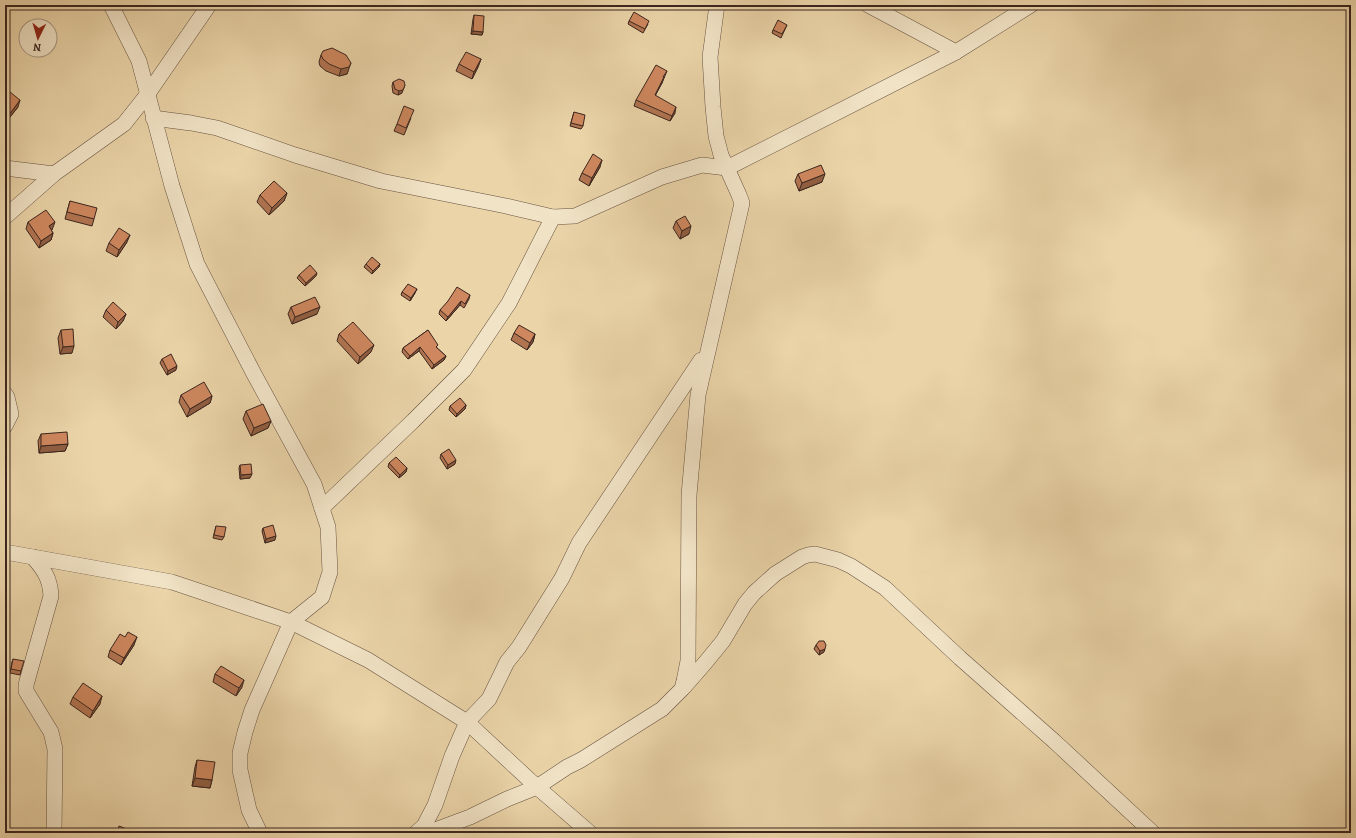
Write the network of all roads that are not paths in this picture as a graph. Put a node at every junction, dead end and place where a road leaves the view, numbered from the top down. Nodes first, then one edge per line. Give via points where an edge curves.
1 (111, 5) edge
2 (209, 5) edge
3 (717, 5) edge
4 (868, 5) edge
5 (1030, 5) edge
6 (1010, 11) edge
7 (956, 52) junction
8 (147, 95) junction
9 (153, 118) junction
10 (5, 168) edge
11 (727, 168) junction
12 (54, 174) junction
13 (5, 217) edge
14 (553, 217) junction
15 (708, 351) junction
16 (5, 394) edge
17 (5, 426) edge
18 (322, 508) junction
19 (5, 552) edge
20 (33, 557) junction
21 (291, 622) junction
22 (682, 689) junction
23 (467, 722) junction
24 (537, 787) junction
25 (423, 831) edge
26 (54, 833) edge
27 (260, 833) edge
28 (590, 833) edge
29 (1153, 833) edge

1 - 8 street via 139,61
2 - 8 street
3 - 11 street via 710,57 711,80 716,136
4 - 7 street
5 - 6 street
6 - 7 street
7 - 11 street
8 - 9 street
8 - 12 street via 124,124
9 - 14 street via 217,128 381,181
9 - 18 street via 197,264 314,484
10 - 12 street
11 - 14 street via 702,165 662,177 575,216
11 - 15 street via 742,203
12 - 13 street
14 - 18 street via 509,303 464,370
15 - 22 street via 698,395 689,495 688,661
15 - 23 street via 579,543 562,578 507,662 489,699
16 - 17 street via 11,414
18 - 21 street via 328,527 330,572 322,597
19 - 20 street
20 - 21 street via 172,582
20 - 26 street via 46,573 51,585 51,596 26,691 51,732 55,749
21 - 23 street via 368,660
21 - 27 street via 252,710 240,753 244,791 249,810
22 - 24 street via 662,709
22 - 29 street via 716,651 745,604 775,574 808,555 815,554 838,560 885,588
23 - 24 street
23 - 25 street
24 - 25 street via 470,817
24 - 28 street

